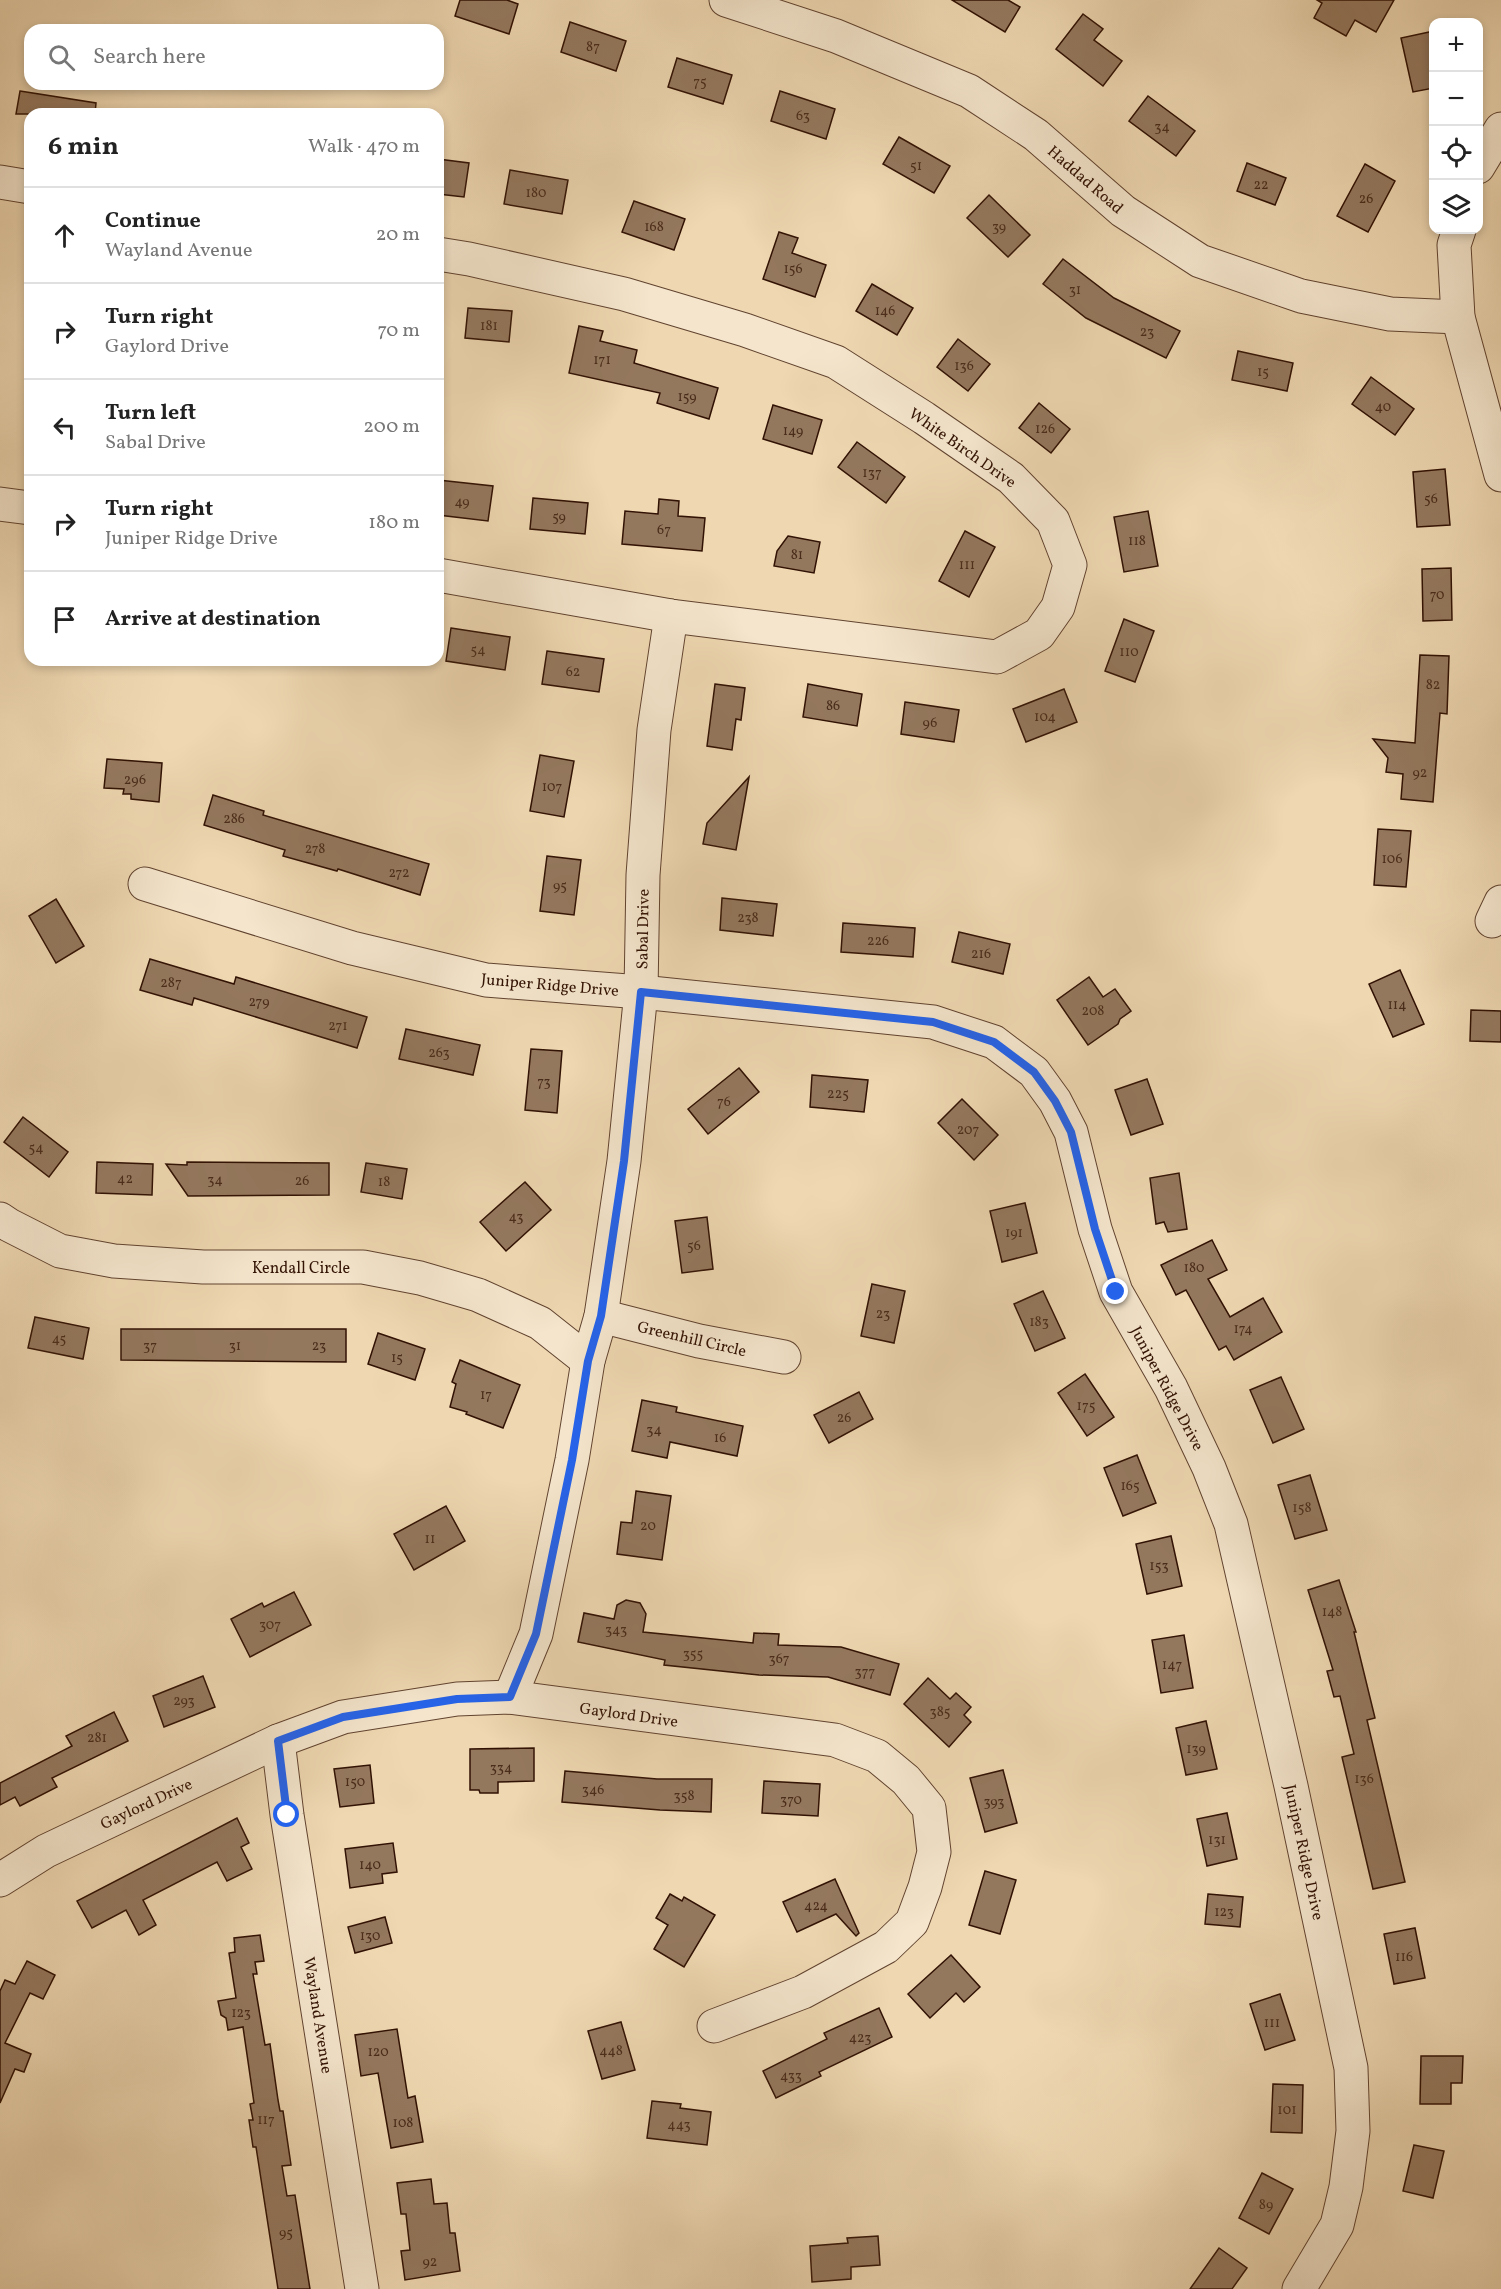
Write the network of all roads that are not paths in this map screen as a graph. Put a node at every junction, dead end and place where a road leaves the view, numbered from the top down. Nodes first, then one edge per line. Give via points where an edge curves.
1 (726, 0) edge
2 (1501, 129) edge
3 (1483, 160) edge
4 (0, 182) edge
5 (24, 186) edge
6 (1458, 234) edge
7 (444, 255) edge
8 (1458, 316) junction
9 (1501, 475) edge
10 (0, 504) edge
11 (24, 507) edge
12 (444, 576) edge
13 (671, 616) junction
14 (145, 884) dead end
15 (641, 992) junction
16 (0, 1219) edge
17 (601, 1316) junction
18 (784, 1357) dead end
19 (588, 1361) junction
20 (510, 1697) junction
21 (278, 1741) junction
22 (0, 1880) edge
23 (714, 2026) dead end
24 (362, 2289) edge
25 (1299, 2289) edge

1 - 8 street, Haddad Road via 836,36 969,91 1036,135 1123,211 1200,261 1301,296 1390,314
2 - 3 street
4 - 5 street
6 - 8 street via 1454,244
7 - 13 street, White Birch Drive via 624,294 836,362 1011,478 1053,521 1070,565 1058,607 1039,634 997,657
8 - 9 street
10 - 11 street
12 - 13 street, White Birch Drive
13 - 15 street, Sabal Drive via 654,730 643,875
14 - 15 street, Juniper Ridge Drive via 352,948 486,980
15 - 17 street, Sabal Drive via 624,1161
15 - 25 street, Juniper Ridge Drive via 933,1022 994,1042 1034,1072 1071,1132 1095,1229 1116,1292 1171,1388 1231,1524 1351,2068 1353,2131 1346,2187 1336,2225
16 - 19 street, Kendall Circle via 60,1251 114,1261 203,1267 363,1267 420,1278 478,1295 540,1323
17 - 18 street, Greenhill Circle
17 - 19 street, Sabal Drive
19 - 20 street, Sabal Drive via 536,1634
20 - 21 street, Gaylord Drive via 457,1699 343,1717
20 - 23 street, Gaylord Drive via 835,1740 877,1756 906,1780 928,1809 934,1852 912,1922 886,1947 803,1992
21 - 22 street, Gaylord Drive via 45,1851
21 - 24 street, Wayland Avenue

